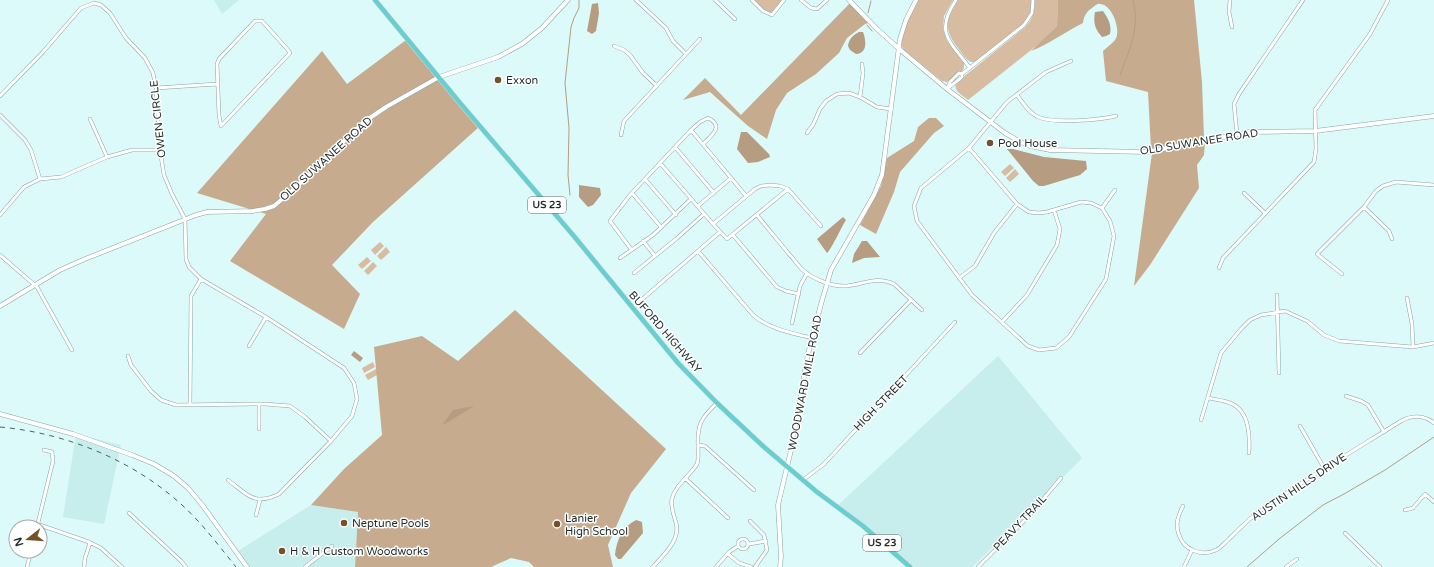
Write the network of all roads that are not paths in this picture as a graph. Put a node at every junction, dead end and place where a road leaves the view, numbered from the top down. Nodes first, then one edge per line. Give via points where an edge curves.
1 (375, 0) edge
2 (568, 0) edge
3 (636, 0) edge
4 (715, 0) edge
5 (752, 0) edge
6 (784, 0) edge
7 (801, 0) edge
8 (827, 0) edge
9 (849, 0) edge
10 (916, 0) edge
11 (956, 0) edge
12 (1033, 0) edge
13 (1230, 0) edge
14 (1303, 0) edge
15 (1388, 0) edge
16 (735, 19) dead end
17 (1232, 27) dead end
18 (700, 39) dead end
19 (614, 46) dead end
20 (898, 48) junction
21 (686, 54) junction
22 (1071, 61) dead end
23 (862, 64) dead end
24 (970, 68) junction
25 (439, 77) junction
26 (218, 84) junction
27 (657, 86) junction
28 (156, 88) junction
29 (947, 89) junction
30 (1017, 95) junction
31 (0, 96) edge
32 (860, 97) junction
33 (891, 109) junction
34 (0, 115) edge
35 (1116, 116) dead end
36 (1434, 116) edge
37 (90, 119) dead end
38 (990, 122) junction
39 (691, 130) junction
40 (1315, 131) junction
41 (807, 133) dead end
42 (622, 134) dead end
43 (1237, 134) junction
44 (703, 144) junction
45 (675, 147) junction
46 (969, 148) junction
47 (160, 150) junction
48 (107, 157) junction
49 (660, 163) junction
50 (731, 178) junction
51 (40, 179) junction
52 (645, 179) junction
53 (1434, 184) edge
54 (788, 189) junction
55 (1115, 190) dead end
56 (632, 193) junction
57 (714, 193) junction
58 (1244, 193) dead end
59 (746, 196) junction
60 (692, 199) junction
61 (1017, 204) junction
62 (698, 206) junction
63 (0, 207) edge
64 (1364, 207) junction
65 (1102, 208) junction
66 (1054, 210) junction
67 (3, 211) junction
68 (1265, 213) junction
69 (704, 214) junction
70 (0, 215) edge
71 (676, 215) junction
72 (757, 216) junction
73 (185, 219) junction
74 (713, 224) junction
75 (821, 226) dead end
76 (661, 227) junction
77 (720, 232) junction
78 (733, 235) junction
79 (1392, 239) dead end
80 (643, 241) junction
81 (631, 250) junction
82 (698, 251) junction
83 (0, 255) edge
84 (655, 256) junction
85 (620, 258) dead end
86 (1219, 268) dead end
87 (634, 273) dead end
88 (807, 273) junction
89 (1342, 274) dead end
90 (201, 278) junction
91 (959, 278) junction
92 (827, 284) junction
93 (35, 285) junction
94 (798, 294) junction
95 (1276, 295) dead end
96 (1407, 298) dead end
97 (911, 300) junction
98 (0, 306) edge
99 (632, 308) junction
100 (922, 310) dead end
101 (1277, 312) junction
102 (266, 317) junction
103 (955, 322) dead end
104 (1002, 322) junction
105 (792, 323) dead end
106 (812, 338) junction
107 (1434, 343) edge
108 (249, 346) dead end
109 (1413, 347) junction
110 (72, 350) dead end
111 (860, 353) dead end
112 (128, 356) dead end
113 (1279, 373) dead end
114 (1346, 396) dead end
115 (1208, 398) junction
116 (717, 403) junction
117 (259, 404) junction
118 (190, 405) junction
119 (0, 414) edge
120 (1201, 420) dead end
121 (1434, 423) edge
122 (1300, 426) dead end
123 (259, 430) dead end
124 (1384, 432) junction
125 (331, 441) junction
126 (698, 445) junction
127 (44, 450) dead end
128 (1249, 453) dead end
129 (787, 467) junction
130 (1324, 468) junction
131 (685, 478) junction
132 (1060, 478) dead end
133 (228, 480) dead end
134 (803, 480) junction
135 (754, 490) dead end
136 (260, 500) junction
137 (1434, 502) edge
138 (1183, 506) dead end
139 (1406, 510) dead end
140 (129, 513) dead end
141 (256, 515) dead end
142 (728, 518) dead end
143 (39, 519) edge
144 (750, 521) dead end
145 (48, 530) edge
146 (1345, 533) dead end
147 (766, 541) junction
148 (90, 543) junction
149 (748, 544) junction
150 (332, 546) dead end
151 (738, 546) junction
152 (1192, 550) junction
153 (728, 554) junction
154 (1297, 559) dead end
155 (84, 567) edge
156 (122, 567) edge
157 (186, 567) edge
158 (247, 567) edge
159 (306, 567) edge
160 (653, 567) edge
161 (716, 567) edge
162 (751, 567) edge
163 (755, 567) edge
164 (780, 567) edge
165 (910, 567) edge
166 (978, 567) edge
167 (1184, 567) edge
168 (1286, 567) edge
169 (1380, 567) edge

1 - 25 main road, US 23
2 - 25 street, OLD SUWANEE ROAD via 542,28 522,44 493,59
3 - 21 street via 666,28 673,41
4 - 16 street
5 - 6 street via 763,11 772,15
7 - 8 street via 810,8 817,9
9 - 20 street, OLD SUWANEE ROAD
10 - 20 street, WOODWARD MILL ROAD via 906,20
11 - 24 street via 947,15 946,31 949,40
12 - 24 street via 1032,13 1026,24
13 - 17 street
14 - 43 street via 1236,99 1234,104
15 - 40 street via 1370,34 1315,110
18 - 21 street
19 - 27 street via 630,55 643,73
20 - 29 street, OLD SUWANEE ROAD
20 - 33 street, WOODWARD MILL ROAD
21 - 27 street
22 - 30 street via 1046,72
23 - 32 street
24 - 29 street
25 - 73 street, OLD SUWANEE ROAD via 364,122 274,206 253,211 207,212
25 - 99 main road, BUFORD HIGHWAY / US 23
26 - 26 street via 219,59 255,21 262,21 290,53 221,126
26 - 28 street
27 - 42 street via 624,121
28 - 31 street, OWEN CIRCLE via 153,73 145,58 126,38 110,13 101,5 94,3 81,8
28 - 47 street, OWEN CIRCLE
29 - 38 street, OLD SUWANEE ROAD
30 - 35 street via 1030,112 1039,117 1088,120
30 - 38 street via 1007,102
32 - 33 street via 877,107
32 - 41 street via 849,93 837,94 826,101
33 - 92 street, WOODWARD MILL ROAD via 879,184 831,270
34 - 51 street via 25,140 31,150
36 - 40 street, OLD SUWANEE ROAD
37 - 48 street
38 - 43 street, OLD SUWANEE ROAD via 1017,140 1050,150 1147,152
38 - 46 street
39 - 44 street
39 - 44 street via 708,118 714,120 715,132
39 - 45 street
40 - 43 street, OLD SUWANEE ROAD
40 - 68 street via 1314,162
44 - 50 street
45 - 49 street
45 - 57 street
46 - 61 street
46 - 91 street via 921,188 914,206 917,221
47 - 48 street via 132,150
47 - 73 street, OWEN CIRCLE via 164,175
48 - 51 street via 61,177
49 - 52 street
49 - 60 street
50 - 57 street
50 - 59 street
51 - 67 street via 24,187
52 - 56 street
52 - 71 street
53 - 64 street via 1390,183 1376,191
54 - 59 street via 765,185
54 - 72 street
54 - 75 street
55 - 65 street
56 - 76 street
56 - 81 street via 610,221
57 - 62 street
58 - 68 street
59 - 74 street
60 - 62 street
60 - 71 street
61 - 66 street via 1029,212
61 - 91 street via 994,233 975,266
62 - 69 street
63 - 67 street
64 - 79 street via 1389,231
64 - 89 street via 1317,254
65 - 66 street via 1081,202
65 - 104 street via 1110,221 1114,236 1106,280 1069,337 1056,348 1039,350 1028,346
66 - 104 street via 1060,229 1057,245 1027,295
67 - 70 street
68 - 86 street via 1223,258
69 - 74 street
69 - 84 street
71 - 76 street
72 - 78 street
72 - 88 street
73 - 90 street via 186,259 189,267
73 - 93 street, OLD SUWANEE ROAD via 85,259
74 - 77 street
76 - 80 street
77 - 78 street via 727,239
77 - 82 street
78 - 94 street via 777,287
80 - 81 street
80 - 84 street
81 - 85 street
82 - 99 street
82 - 106 street via 759,321
83 - 93 street
84 - 87 street
88 - 92 street
88 - 94 street
90 - 102 street
90 - 118 street via 191,296
91 - 104 street
92 - 97 street via 844,286 872,280 885,281 894,284
92 - 106 street, WOODWARD MILL ROAD
93 - 98 street, OLD SUWANEE ROAD
93 - 110 street
94 - 105 street
95 - 101 street
96 - 109 street
97 - 100 street
97 - 111 street
99 - 116 main road, BUFORD HIGHWAY / US 23 via 678,363
101 - 109 street via 1285,311 1298,316 1324,335 1339,341
101 - 113 street
101 - 115 street via 1250,320 1221,353
102 - 108 street
102 - 125 street via 344,368 354,383 357,399 352,416
103 - 134 street, HIGH STREET via 824,464
106 - 129 street, WOODWARD MILL ROAD
107 - 109 street
112 - 118 street via 131,365 161,400 176,405
114 - 124 street via 1368,405
115 - 120 street
115 - 128 street via 1228,402 1246,416
116 - 126 street via 703,418
116 - 129 main road, BUFORD HIGHWAY / US 23
117 - 118 street
117 - 123 street
117 - 125 street via 290,406
119 - 158 street via 74,434 154,464 174,476 203,506
121 - 124 street, AUSTIN HILLS DRIVE via 1422,417 1408,418
122 - 130 street
124 - 130 street, AUSTIN HILLS DRIVE
125 - 136 street via 279,494
126 - 131 street via 698,462
126 - 135 street via 705,446
127 - 143 street via 52,452 53,462
129 - 134 main road, BUFORD HIGHWAY / US 23
129 - 164 street, WOODWARD MILL ROAD via 778,506
130 - 152 street, AUSTIN HILLS DRIVE via 1255,515 1217,550 1208,553
131 - 142 street
131 - 160 street via 672,496 677,534 673,543
132 - 166 street, PEAVY TRAIL via 1029,516
133 - 136 street via 245,494
134 - 165 main road, BUFORD HIGHWAY / US 23 via 863,526
136 - 141 street
137 - 139 street via 1425,494 1413,508
138 - 152 street via 1178,515 1177,528 1186,546
140 - 157 street
144 - 147 street via 762,531
145 - 148 street
146 - 169 street
147 - 149 street
147 - 163 street via 766,553
148 - 155 street
148 - 156 street via 101,548
149 - 151 street via 744,549
149 - 151 street via 746,540 741,540
150 - 159 street
151 - 153 street
152 - 167 street
153 - 161 street
153 - 162 street via 739,563
154 - 168 street

